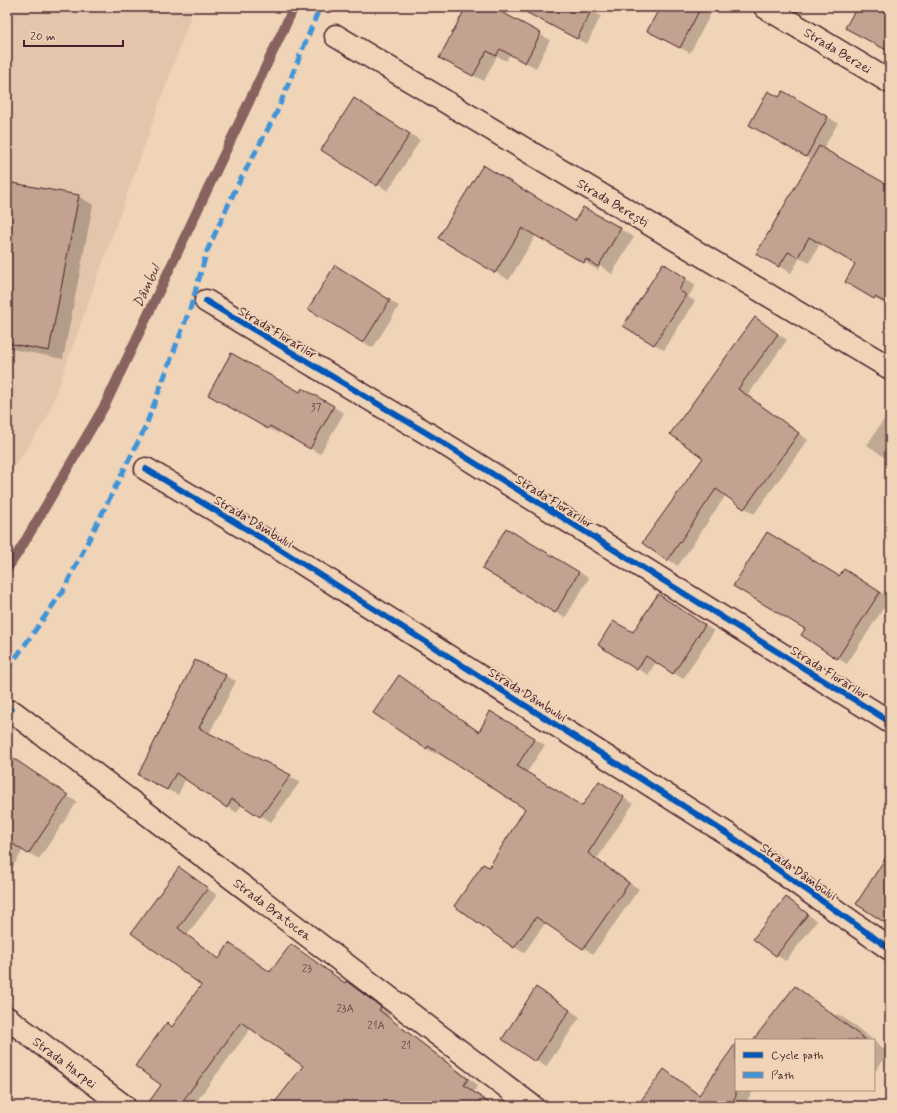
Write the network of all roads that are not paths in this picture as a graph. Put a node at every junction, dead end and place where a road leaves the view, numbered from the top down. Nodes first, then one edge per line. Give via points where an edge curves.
1 (766, 7) edge
2 (336, 36) dead end
3 (890, 82) edge
4 (206, 301) dead end
5 (890, 368) edge
6 (146, 469) dead end
7 (13, 712) dead end
8 (890, 722) edge
9 (890, 949) edge
10 (7, 1018) edge
11 (124, 1106) edge
12 (532, 1106) edge

1 - 3 street, Strada Berzei
2 - 5 street, Strada Berești
4 - 8 street, Strada Florarilor via 434,438
6 - 9 street, Strada Dâmbului via 278,548 729,835
7 - 12 street, Strada Bratocea
10 - 11 street, Strada Harpei

